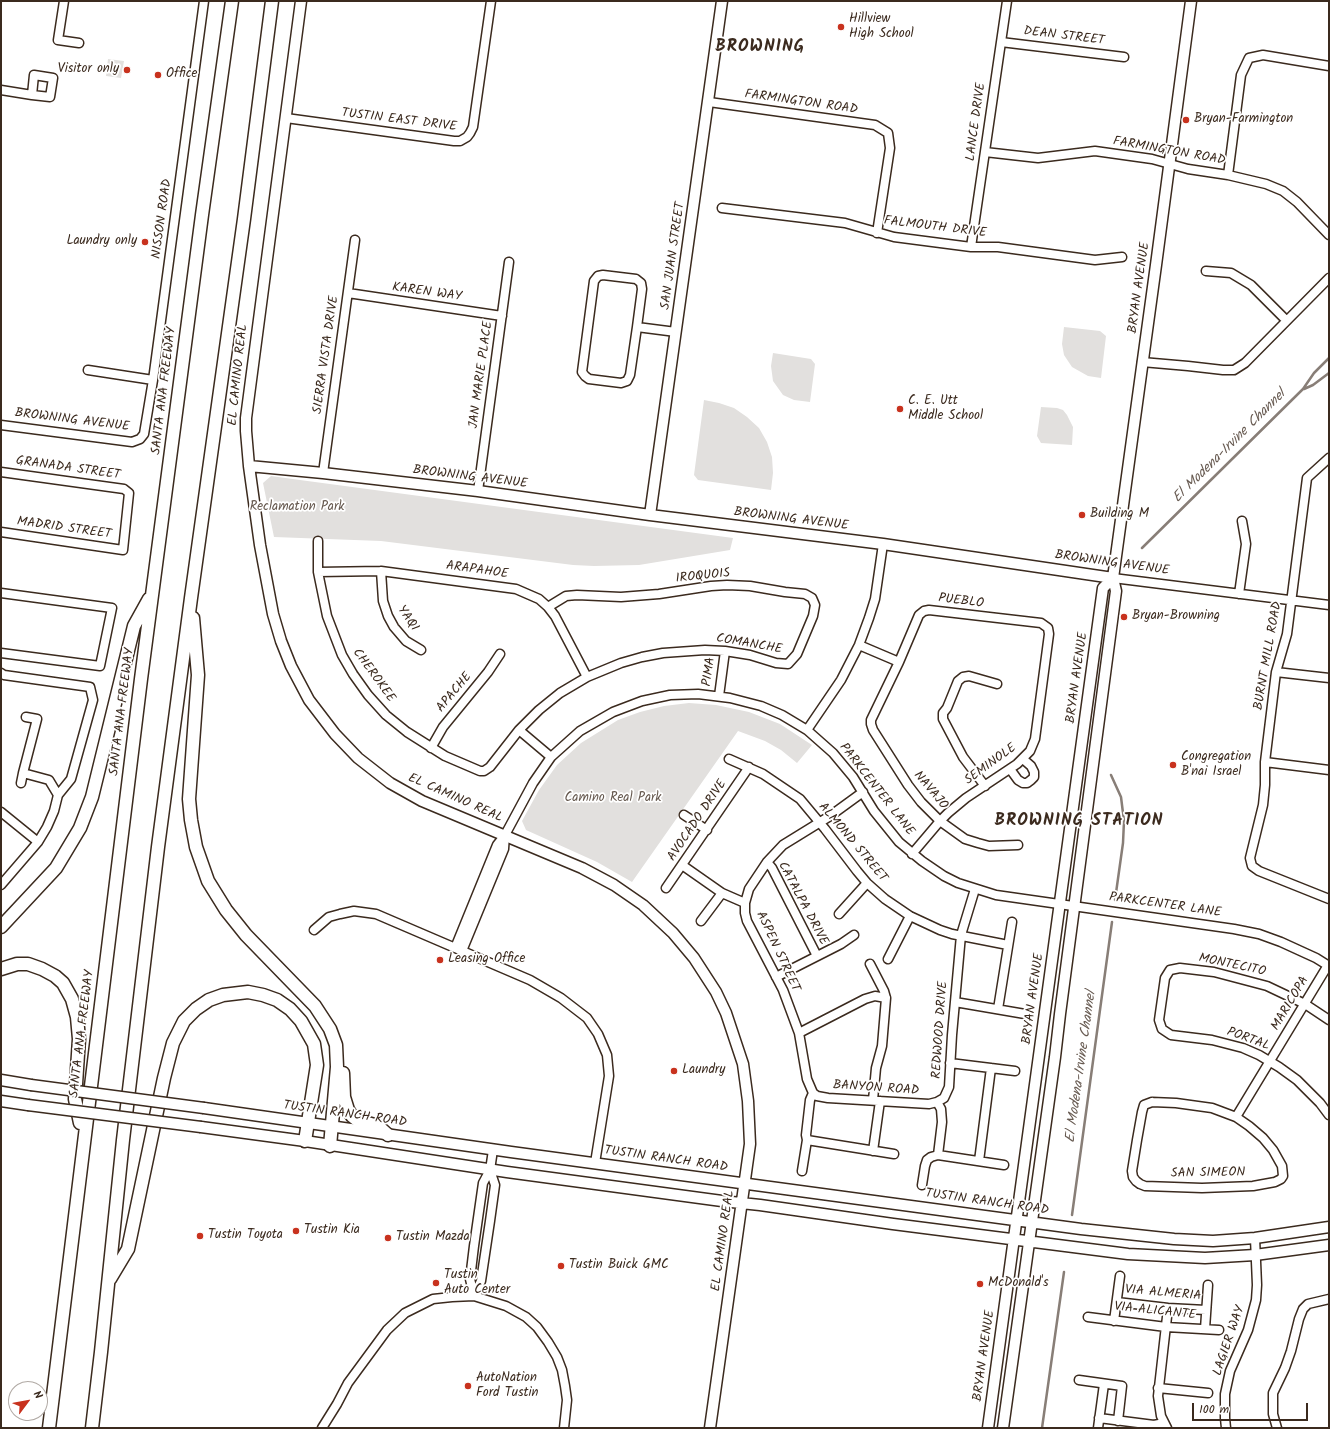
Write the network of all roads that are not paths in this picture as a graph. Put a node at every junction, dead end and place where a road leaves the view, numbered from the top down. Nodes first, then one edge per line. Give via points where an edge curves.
1 (64, 1) edge
2 (204, 1) edge
3 (232, 1) edge
4 (272, 1) edge
5 (301, 1) edge
6 (490, 1) edge
7 (722, 1) edge
8 (1007, 1) edge
9 (1191, 1) edge
10 (1001, 42) junction
11 (79, 43) dead end
12 (1124, 57) dead end
13 (1329, 66) edge
14 (1, 90) edge
15 (32, 94) dead end
16 (709, 102) junction
17 (286, 118) junction
18 (985, 152) junction
19 (1170, 164) junction
20 (1228, 175) junction
21 (722, 208) dead end
22 (877, 232) junction
23 (1329, 234) edge
24 (355, 240) dead end
25 (971, 247) junction
26 (1122, 257) dead end
27 (509, 262) dead end
28 (1206, 271) dead end
29 (1329, 278) edge
30 (348, 293) junction
31 (502, 316) junction
32 (1286, 320) junction
33 (637, 327) junction
34 (676, 332) junction
35 (1142, 362) junction
36 (88, 370) dead end
37 (153, 380) junction
38 (1, 425) edge
39 (140, 439) joint
40 (1329, 458) edge
41 (249, 466) junction
42 (1, 472) edge
43 (323, 473) junction
44 (478, 491) junction
45 (650, 515) junction
46 (1242, 521) dead end
47 (1, 532) edge
48 (318, 541) dead end
49 (883, 544) junction
50 (123, 550) joint
51 (382, 571) junction
52 (318, 572) junction
53 (1113, 578) junction
54 (1, 593) edge
55 (153, 593) junction
56 (1239, 594) junction
57 (191, 598) junction
58 (1292, 600) junction
59 (1329, 605) edge
60 (548, 607) junction
61 (1048, 628) joint
62 (859, 645) junction
63 (421, 650) dead end
64 (725, 651) junction
65 (1, 653) edge
66 (500, 654) dead end
67 (899, 662) junction
68 (788, 664) joint
69 (1276, 672) junction
70 (1, 673) edge
71 (587, 677) junction
72 (1329, 678) edge
73 (996, 684) dead end
74 (719, 696) junction
75 (26, 717) dead end
76 (871, 724) joint
77 (519, 730) junction
78 (807, 730) junction
79 (431, 748) junction
80 (551, 758) junction
81 (729, 758) dead end
82 (1023, 759) junction
83 (1265, 762) junction
84 (749, 767) junction
85 (1010, 769) junction
86 (1329, 770) edge
87 (484, 771) joint
88 (23, 773) junction
89 (20, 783) dead end
90 (985, 786) junction
91 (863, 792) junction
92 (58, 795) junction
93 (2, 815) edge
94 (684, 815) dead end
95 (940, 821) junction
96 (820, 823) junction
97 (707, 830) junction
98 (505, 835) junction
99 (38, 842) junction
100 (1018, 846) dead end
101 (912, 854) junction
102 (767, 862) junction
103 (682, 865) junction
104 (867, 883) junction
105 (1, 885) edge
106 (666, 888) dead end
107 (975, 889) junction
108 (722, 893) junction
109 (1329, 899) edge
110 (745, 903) junction
111 (1060, 904) junction
112 (1074, 906) junction
113 (839, 914) dead end
114 (910, 916) junction
115 (701, 921) dead end
116 (1012, 922) dead end
117 (1, 927) edge
118 (314, 930) dead end
119 (962, 935) junction
120 (854, 936) dead end
121 (1008, 945) junction
122 (458, 950) junction
123 (817, 956) junction
124 (888, 959) dead end
125 (870, 964) dead end
126 (1328, 965) edge
127 (1, 969) edge
128 (776, 976) junction
129 (886, 998) junction
130 (955, 1002) junction
131 (1305, 1004) junction
132 (998, 1009) junction
133 (1025, 1014) dead end
134 (1329, 1020) edge
135 (1162, 1030) joint
136 (799, 1033) junction
137 (335, 1043) junction
138 (1271, 1061) junction
139 (950, 1063) junction
140 (992, 1068) junction
141 (1015, 1071) dead end
142 (1, 1080) edge
143 (813, 1093) junction
144 (1, 1101) edge
145 (877, 1101) junction
146 (938, 1102) junction
147 (1329, 1115) edge
148 (1236, 1117) junction
149 (308, 1123) junction
150 (331, 1126) junction
151 (388, 1135) junction
152 (807, 1140) junction
153 (84, 1141) junction
154 (304, 1142) junction
155 (330, 1146) junction
156 (493, 1150) junction
157 (873, 1151) junction
158 (894, 1154) dead end
159 (938, 1155) junction
160 (979, 1160) junction
161 (594, 1163) junction
162 (1004, 1164) dead end
163 (490, 1170) junction
164 (802, 1171) dead end
165 (745, 1183) junction
166 (922, 1185) dead end
167 (742, 1203) junction
168 (1017, 1220) junction
169 (1032, 1222) junction
170 (1329, 1228) edge
171 (1255, 1238) junction
172 (1014, 1239) junction
173 (1029, 1241) junction
174 (1329, 1245) edge
175 (1256, 1256) junction
176 (1120, 1276) dead end
177 (108, 1282) junction
178 (1208, 1285) dead end
179 (474, 1296) junction
180 (1329, 1299) edge
181 (1117, 1302) junction
182 (1168, 1308) junction
183 (1206, 1310) junction
184 (1088, 1317) dead end
185 (1114, 1320) junction
186 (1166, 1327) junction
187 (1205, 1329) junction
188 (1219, 1330) dead end
189 (1079, 1380) dead end
190 (1104, 1384) junction
191 (1158, 1388) junction
192 (1208, 1393) dead end
193 (1099, 1418) junction
194 (1118, 1420) junction
195 (1165, 1426) edge
196 (49, 1428) edge
197 (92, 1428) edge
198 (322, 1428) edge
199 (564, 1428) edge
200 (710, 1428) edge
201 (988, 1428) edge
202 (1003, 1428) edge
203 (1098, 1428) edge
204 (1226, 1428) edge
205 (1277, 1428) edge

1 - 11 street via 58,40
2 - 37 street, NISSON ROAD
3 - 55 highway, SANTA ANA FREEWAY
4 - 57 highway
5 - 17 main road, EL CAMINO REAL
6 - 17 street, TUSTIN EAST DRIVE via 473,127 467,137 454,141
7 - 16 main road, SAN JUAN STREET
8 - 10 street, LANCE DRIVE
9 - 19 main road, BRYAN AVENUE
10 - 12 street, DEAN STREET
10 - 18 street, LANCE DRIVE
13 - 20 street via 1263,55 1249,58 1241,75
14 - 15 street
16 - 22 street, FARMINGTON ROAD via 875,125 888,133 890,148
16 - 34 main road, SAN JUAN STREET
17 - 41 main road, EL CAMINO REAL via 246,418
18 - 19 street, FARMINGTON ROAD via 1038,158 1095,151
18 - 25 street, LANCE DRIVE
19 - 20 street, FARMINGTON ROAD via 1188,170
19 - 35 main road, BRYAN AVENUE
20 - 23 street, FARMINGTON ROAD via 1283,191
21 - 22 street, FALMOUTH DRIVE via 845,223
22 - 25 street, FALMOUTH DRIVE via 894,237
24 - 30 street, SIERRA VISTA DRIVE
25 - 26 street, FALMOUTH DRIVE via 998,247 1095,260
27 - 31 street, JAN MARIE PLACE
28 - 32 street via 1231,273 1251,285
29 - 32 street
30 - 31 street, KAREN WAY
30 - 43 street, SIERRA VISTA DRIVE
31 - 44 street, JAN MARIE PLACE
32 - 35 street via 1245,363 1234,370
33 - 33 street via 627,381 621,383 588,379 582,372 594,281 598,276 636,279 641,283
33 - 34 street
34 - 45 main road, SAN JUAN STREET
35 - 53 main road, BRYAN AVENUE
36 - 37 street
37 - 39 street, NISSON ROAD via 146,428
38 - 39 street, BROWNING AVENUE via 132,442
40 - 58 street, BURNT MILL ROAD via 1308,478
41 - 43 main road, BROWNING AVENUE
41 - 98 main road, EL CAMINO REAL via 273,614 281,641 309,700 346,746 390,783 422,801
42 - 50 street, GRANADA STREET via 124,489 129,494
43 - 44 main road, BROWNING AVENUE
44 - 45 main road, BROWNING AVENUE
45 - 49 main road, BROWNING AVENUE
46 - 56 street via 1246,544
47 - 50 street, MADRID STREET
48 - 52 street, CHEROKEE
49 - 53 main road, BROWNING AVENUE
49 - 62 street via 875,599
51 - 52 street, ARAPAHOE
51 - 60 street, ARAPAHOE via 516,589 539,599
51 - 63 street, YAQI via 383,601 388,616 406,642
52 - 79 street, CHEROKEE via 327,616 342,655 353,674 386,715
53 - 56 street, BROWNING AVENUE
53 - 111 main road, BRYAN AVENUE via 1103,588
53 - 112 main road, BRYAN AVENUE via 1116,591
54 - 65 street via 112,608 100,666
55 - 117 highway via 134,626 92,797 80,828 56,868
55 - 153 highway, SANTA ANA FREEWAY
56 - 58 street, BROWNING AVENUE
57 - 137 highway via 198,675 190,799 192,829 199,858 208,881 226,910 246,935 315,1006 327,1023
57 - 177 highway via 157,855
58 - 59 street, BROWNING AVENUE
58 - 69 street, BURNT MILL ROAD via 1287,634
60 - 68 street, IROQUOIS via 566,596 651,595 727,585 805,594 814,602 813,616 797,654
60 - 71 street, ARAPAHOE
61 - 67 street, PUEBLO via 1041,623 924,611 919,615
61 - 82 street, SEMINOLE via 1035,739
62 - 67 street
62 - 78 street via 841,680
64 - 68 street, COMANCHE
64 - 71 street, COMANCHE via 663,653 621,663
64 - 74 street, PIMA
66 - 79 street, APACHE via 443,727
67 - 76 street, PUEBLO
69 - 72 street
69 - 83 street, BURNT MILL ROAD
70 - 92 street via 90,687 93,700 71,779
71 - 77 street, COMANCHE via 560,693
73 - 90 street via 969,676 963,677 958,681 942,719 963,757
74 - 78 street, PARKCENTER LANE via 761,706
74 - 80 street, PARKCENTER LANE via 670,695 629,705 588,726
75 - 88 street via 37,719
76 - 95 street, NAVAJO via 920,802
77 - 80 street
77 - 87 street, COMANCHE via 490,768
78 - 91 street, PARKCENTER LANE via 833,753
79 - 87 street, CHEROKEE via 474,770
80 - 98 street, PARKCENTER LANE via 533,783
81 - 84 street, ALMOND STREET
82 - 85 street, SEMINOLE
82 - 85 street via 1034,772 1031,780 1023,783
83 - 86 street
83 - 109 street, BURNT MILL ROAD via 1263,805 1250,858 1252,866
84 - 96 street, ALMOND STREET via 800,799
84 - 97 street, AVOCADO DRIVE
85 - 90 street, SEMINOLE
88 - 89 street
88 - 92 street via 49,780
90 - 95 street, SEMINOLE via 956,805
91 - 96 street, ASPEN STREET
91 - 101 street, PARKCENTER LANE via 886,828
92 - 99 street via 54,811
93 - 99 street
94 - 97 street
95 - 100 street, NAVAJO via 965,839 989,846
95 - 101 street, SEMINOLE
96 - 102 street, ASPEN STREET via 783,845
96 - 104 street, ALMOND STREET
97 - 103 street, AVOCADO DRIVE
98 - 122 street, PARKCENTER LANE via 504,849
98 - 165 main road, EL CAMINO REAL via 582,868 643,905 673,933 703,970 726,1013 743,1064 750,1144
99 - 105 street
101 - 107 street, PARKCENTER LANE via 944,876
102 - 110 street, ASPEN STREET via 749,889
102 - 123 street, CATALPA DRIVE
103 - 106 street, AVOCADO DRIVE
103 - 108 street
104 - 113 street
104 - 114 street, ALMOND STREET
107 - 111 street, PARKCENTER LANE via 996,895
107 - 119 street, REDWOOD DRIVE
108 - 110 street
108 - 115 street
110 - 128 street, ASPEN STREET via 747,921
111 - 112 street, PARKCENTER LANE
111 - 168 main road, BRYAN AVENUE
112 - 126 street, PARKCENTER LANE via 1234,929 1281,942
112 - 169 main road, BRYAN AVENUE
114 - 119 street, ALMOND STREET via 940,930
114 - 124 street
116 - 121 street
118 - 122 street via 329,917 354,911 376,914
119 - 121 street, ALMOND STREET
119 - 130 street, REDWOOD DRIVE
120 - 123 street
121 - 132 street
122 - 161 street via 552,992 587,1018 598,1034 607,1055 609,1076
123 - 128 street
125 - 129 street
126 - 131 street, MARICOPA
127 - 153 highway via 17,964 28,964 42,969 55,976 72,999 79,1039 75,1099
128 - 136 street, ASPEN STREET
129 - 136 street via 875,996 865,999
129 - 145 street via 882,1046 876,1068
130 - 132 street
130 - 139 street, REDWOOD DRIVE
131 - 134 street, MONTECITO
131 - 135 street, MONTECITO via 1268,986 1214,972 1180,968 1170,970 1165,978 1159,1020
131 - 138 street, MARICOPA
132 - 133 street
135 - 138 street, PORTAL via 1171,1035 1212,1040 1243,1048
136 - 143 street, ASPEN STREET via 807,1079
137 - 150 highway via 337,1067
137 - 151 highway via 341,1057 344,1098 348,1110 357,1120 378,1126
138 - 147 street, PORTAL via 1301,1083
138 - 148 street, MARICOPA
139 - 140 street
139 - 146 street, REDWOOD DRIVE via 948,1092
140 - 141 street
140 - 160 street
142 - 149 main road, TUSTIN RANCH ROAD, bridge
143 - 145 street, BANYON ROAD via 828,1098
143 - 152 street via 810,1100
144 - 154 main road, bridge
145 - 146 street, BANYON ROAD via 930,1104
145 - 157 street
146 - 159 street via 942,1122
148 - 148 street, SAN SIMEON via 1273,1150 1284,1172 1281,1179 1269,1184 1202,1188 1144,1186 1136,1181 1132,1171 1144,1105 1152,1102 1176,1102 1212,1108
149 - 150 main road, TUSTIN RANCH ROAD
149 - 154 highway
149 - 177 highway via 316,1074 316,1054 310,1035 296,1014 277,1000 248,992 223,995 196,1009 184,1022 173,1043 128,1249
150 - 151 main road, TUSTIN RANCH ROAD
150 - 155 highway
151 - 156 main road, TUSTIN RANCH ROAD
152 - 157 street
152 - 164 street
153 - 196 highway, SANTA ANA FREEWAY
154 - 155 main road
155 - 163 main road
156 - 161 main road, TUSTIN RANCH ROAD
156 - 163 street
157 - 158 street
159 - 160 street
159 - 166 street via 927,1160
160 - 162 street
161 - 165 main road, TUSTIN RANCH ROAD
163 - 167 main road
163 - 179 street via 483,1183 473,1252 470,1279
163 - 179 street via 495,1185 481,1281
165 - 167 main road, EL CAMINO REAL
165 - 168 main road, TUSTIN RANCH ROAD
167 - 172 main road
167 - 200 main road, EL CAMINO REAL
168 - 169 main road, TUSTIN RANCH ROAD
168 - 172 main road, BRYAN AVENUE
169 - 171 main road, TUSTIN RANCH ROAD via 1174,1239 1213,1241
169 - 173 main road, BRYAN AVENUE
170 - 171 main road, TUSTIN RANCH ROAD
171 - 175 street, LAGIER WAY
172 - 173 main road
172 - 201 main road, BRYAN AVENUE
173 - 175 main road via 1166,1257
173 - 202 main road, BRYAN AVENUE
174 - 175 main road
175 - 204 street, LAGIER WAY via 1256,1300 1248,1330 1230,1371 1225,1394
176 - 181 street
177 - 197 highway
178 - 183 street
179 - 198 street via 433,1299 405,1313 387,1330 348,1383
179 - 199 street via 506,1306 526,1317 548,1342 558,1358 565,1386 567,1400
180 - 205 street via 1308,1304 1298,1318 1291,1351 1273,1393 1273,1414
181 - 182 street, VIA ALMERIA
181 - 185 street
182 - 183 street, VIA ALMERIA
182 - 186 street
183 - 187 street
184 - 185 street, VIA ALICANTE
185 - 186 street, VIA ALICANTE
186 - 187 street, VIA ALICANTE
186 - 191 street
187 - 188 street, VIA ALICANTE
189 - 190 street
190 - 193 street
190 - 194 street via 1122,1386
191 - 192 street
191 - 195 street via 1159,1406
193 - 194 street
193 - 203 street
194 - 195 street

